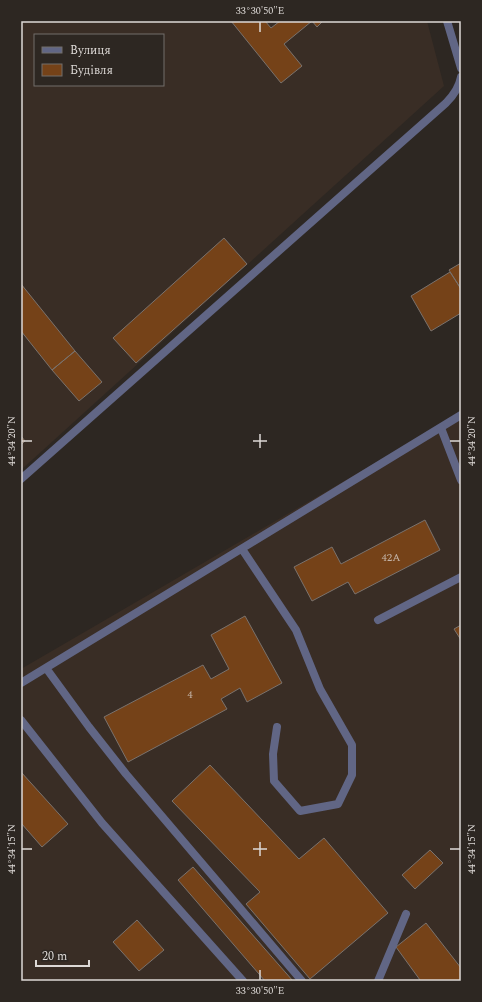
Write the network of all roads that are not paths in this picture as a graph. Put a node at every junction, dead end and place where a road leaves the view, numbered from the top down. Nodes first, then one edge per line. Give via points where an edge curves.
1 (447, 21) edge
2 (461, 68) edge
3 (461, 77) edge
4 (461, 416) edge
5 (441, 428) junction
6 (21, 479) edge
7 (461, 480) edge
8 (242, 549) junction
9 (461, 577) edge
10 (378, 620) dead end
11 (46, 668) junction
12 (21, 684) edge
13 (21, 720) edge
14 (277, 727) dead end
15 (406, 914) dead end
16 (243, 981) edge
17 (302, 981) edge
18 (378, 981) edge

1 - 2 street
3 - 6 street via 454,95 446,103
4 - 5 street
5 - 7 street
5 - 8 street
8 - 11 street
8 - 14 street via 296,630 320,689 352,745 352,775 338,804 300,811 274,781 273,754
9 - 10 street
11 - 12 street
11 - 17 street via 126,774
13 - 16 street via 102,823
15 - 18 street

